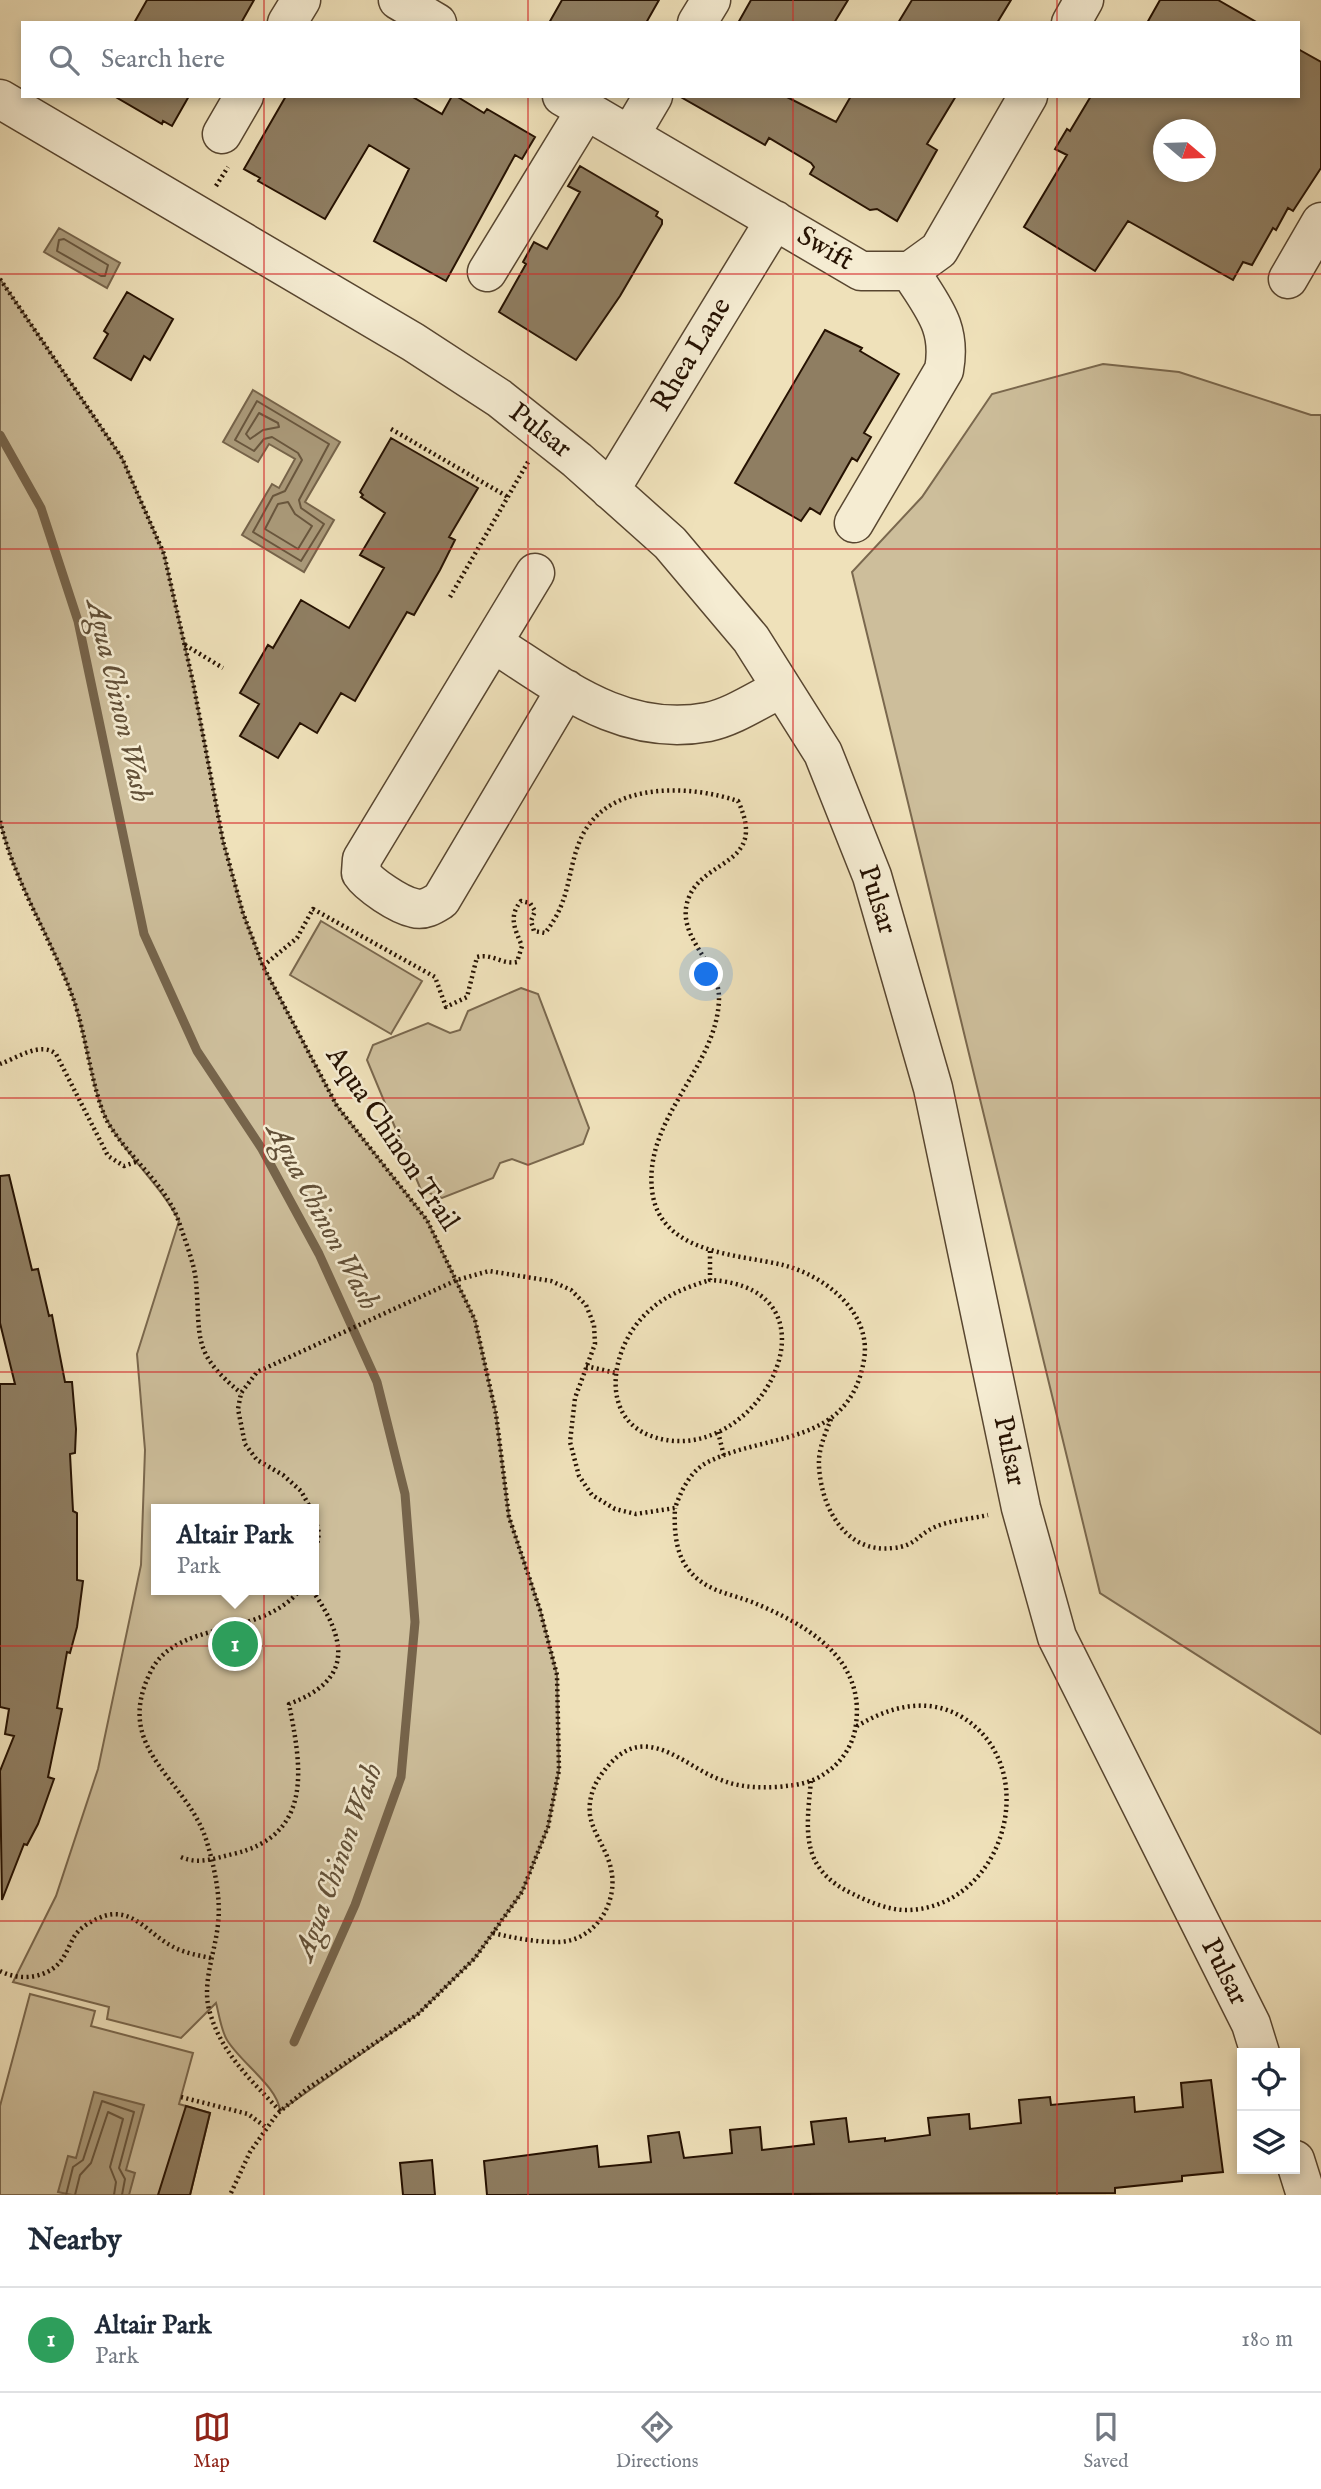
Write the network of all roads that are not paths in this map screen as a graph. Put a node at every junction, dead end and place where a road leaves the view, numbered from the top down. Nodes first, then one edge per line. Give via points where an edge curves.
1 (301, 0) edge
2 (398, 0) edge
3 (711, 0) edge
4 (1084, 0) edge
5 (288, 21) edge
6 (434, 21) edge
7 (698, 21) edge
8 (1072, 21) edge
9 (243, 98) edge
10 (652, 98) edge
11 (1027, 98) edge
12 (0, 99) edge
13 (574, 103) edge
14 (222, 134) road end
15 (630, 135) junction
16 (775, 220) junction
17 (1321, 222) edge
18 (910, 271) junction
19 (487, 272) dead end
20 (1288, 279) dead end
21 (611, 490) junction
22 (854, 523) dead end
23 (535, 573) dead end
24 (493, 643) junction
25 (782, 688) junction
26 (566, 689) junction
27 (1258, 2048) edge
28 (1299, 2174) edge
29 (1306, 2195) edge

1 - 5 street
2 - 6 street
3 - 7 street
4 - 8 street
9 - 14 street
10 - 15 street
11 - 18 street via 939,250
12 - 21 street, Pulsar via 414,342 499,398
13 - 15 street, Swift
13 - 19 street
15 - 16 street, Swift
16 - 18 street, Swift via 861,271
16 - 21 street, Rhea Lane
17 - 20 street
18 - 22 street via 938,316 948,346 944,370
21 - 25 street, Pulsar via 679,554 751,639
23 - 24 street
24 - 26 street
24 - 26 street via 362,859 361,873 368,883 414,909 441,900
25 - 26 street via 710,722 659,726 593,706
25 - 27 street, Pulsar via 823,753 872,876 933,1088 1021,1508 1056,1637 1251,2024
28 - 29 street

